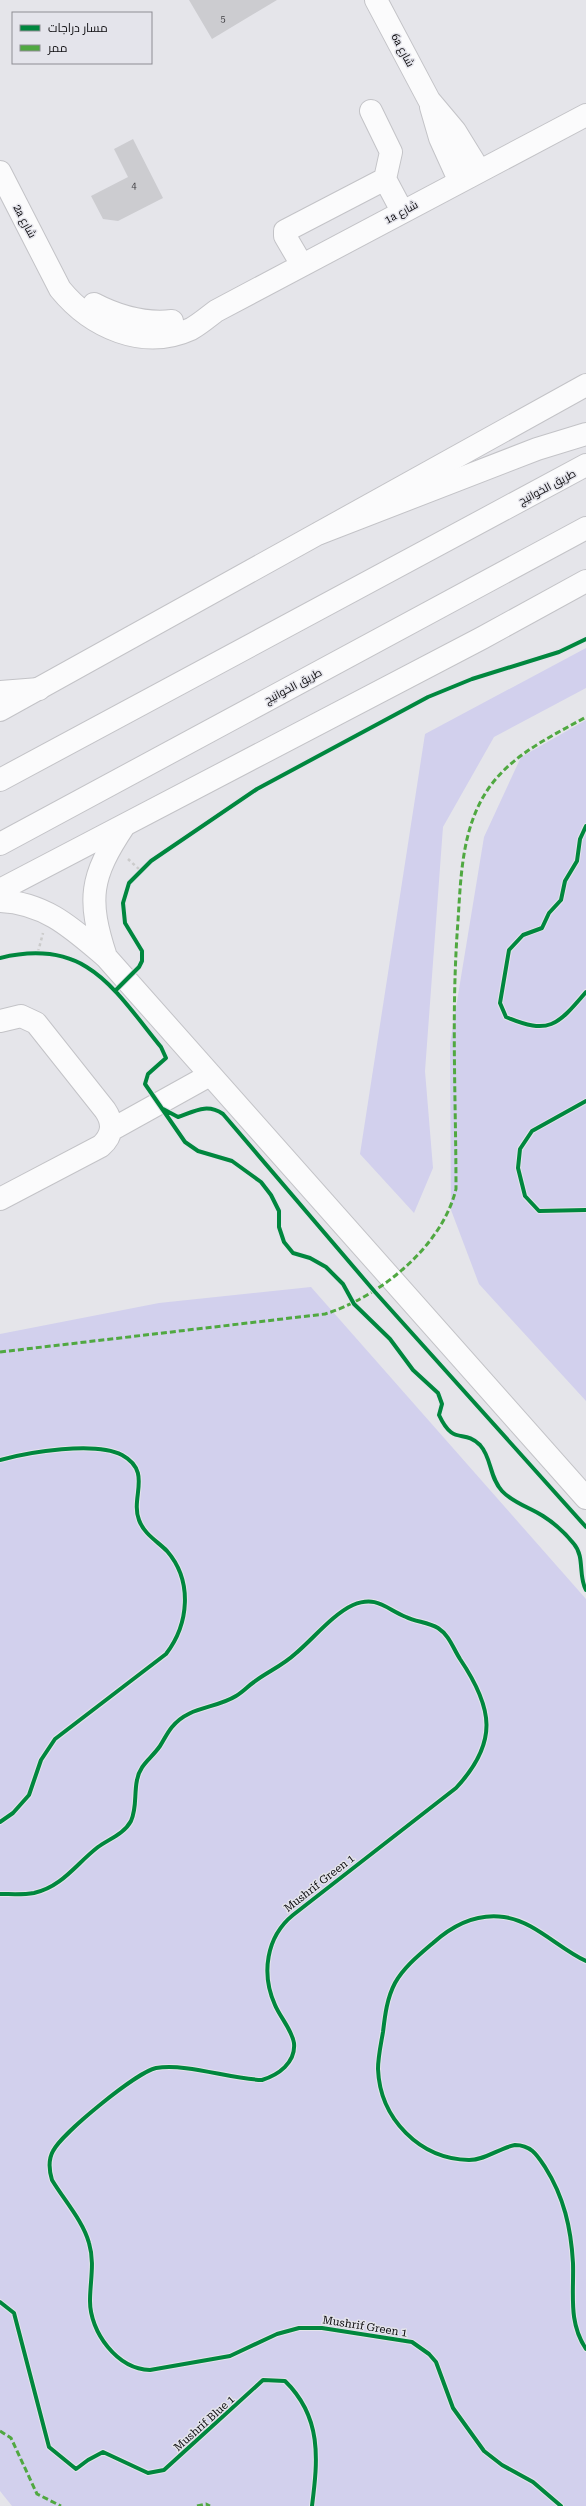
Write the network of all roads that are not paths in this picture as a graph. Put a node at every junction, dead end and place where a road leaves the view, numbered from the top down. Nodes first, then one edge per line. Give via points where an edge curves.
1 (376, 0) edge
2 (429, 100) junction
3 (372, 111) dead end
4 (586, 115) edge
5 (479, 170) junction
6 (0, 172) edge
7 (385, 178) junction
8 (459, 180) junction
9 (402, 211) junction
10 (302, 265) junction
11 (134, 328) joint
12 (586, 385) edge
13 (586, 434) edge
14 (586, 465) edge
15 (586, 528) edge
16 (320, 533) junction
17 (586, 580) edge
18 (39, 689) junction
19 (0, 692) edge
20 (0, 710) edge
21 (0, 780) edge
22 (125, 824) junction
23 (0, 844) edge
24 (0, 890) edge
25 (0, 901) edge
26 (106, 957) junction
27 (0, 1021) edge
28 (210, 1074) junction
29 (111, 1130) junction
30 (0, 1199) edge
31 (586, 1498) edge

1 - 2 main road, 6a شارع
2 - 5 main road, 6a شارع via 454,130
2 - 8 main road, 6a شارع via 440,138
3 - 7 main road via 391,152
4 - 5 main road, 1a شارع
5 - 8 main road, 1a شارع
6 - 11 main road, 2a شارع via 60,289 86,316 102,325
7 - 9 main road
7 - 10 main road via 286,231 285,236
8 - 9 main road, 1a شارع
9 - 10 main road, 1a شارع
10 - 11 main road, 1a شارع via 216,311 191,328 174,334
12 - 16 main road
13 - 16 main road via 537,449
14 - 21 main road, طريق الخوانيج
15 - 23 main road, طريق الخوانيج
16 - 18 main road
17 - 22 main road via 482,638
18 - 19 main road
18 - 20 main road
22 - 24 main road
22 - 26 main road via 105,857 94,894 95,920
25 - 26 main road via 21,903 48,912 62,920
26 - 28 main road
27 - 29 main road via 21,1016 36,1023 106,1110
28 - 29 main road
28 - 31 main road
29 - 30 main road via 101,1146

